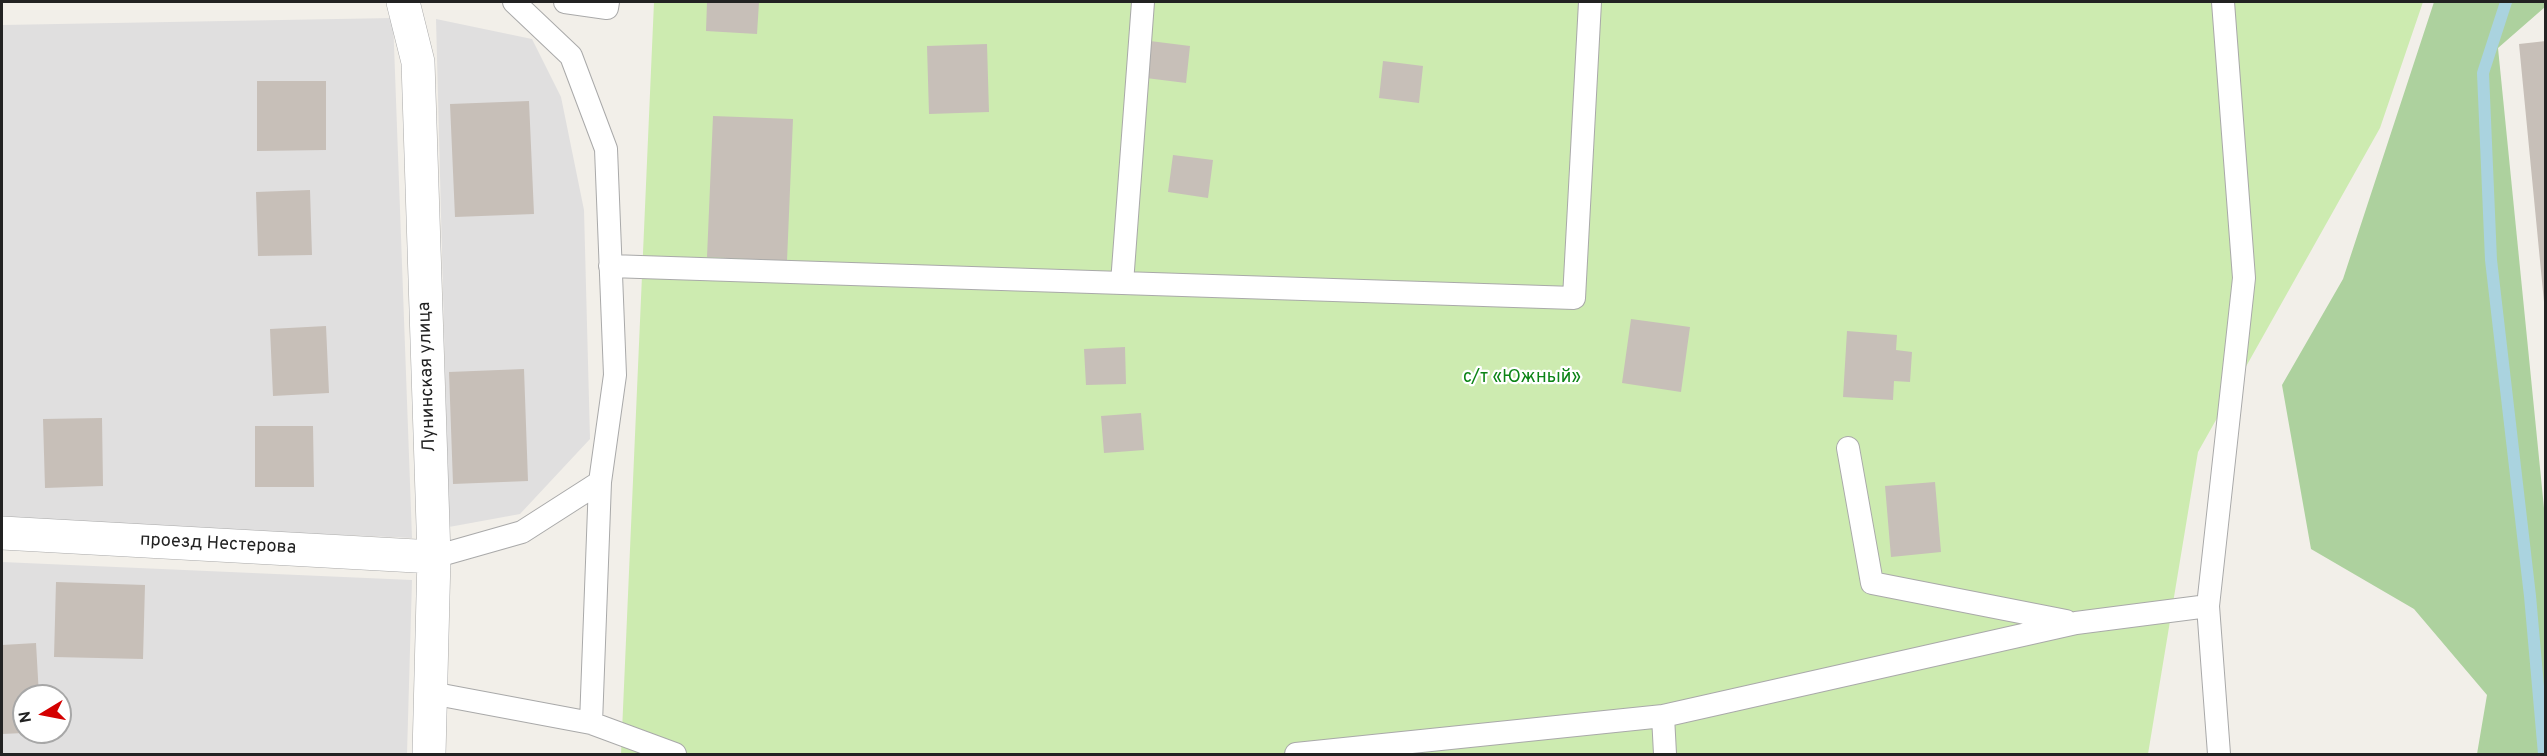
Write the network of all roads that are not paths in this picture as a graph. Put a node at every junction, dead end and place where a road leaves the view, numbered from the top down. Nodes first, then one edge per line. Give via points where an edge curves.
1 (403, 2) edge
2 (514, 2) edge
3 (565, 2) edge
4 (608, 2) edge
5 (1143, 2) edge
6 (1590, 2) edge
7 (2223, 2) edge
8 (610, 266) junction
9 (1122, 283) junction
10 (1848, 448) dead end
11 (600, 482) junction
12 (2, 534) edge
13 (434, 557) junction
14 (2208, 606) junction
15 (2076, 623) junction
16 (431, 693) junction
17 (1663, 716) junction
18 (591, 723) junction
19 (429, 754) edge
20 (675, 754) edge
21 (1296, 754) edge
22 (1665, 754) edge
23 (2219, 754) edge

1 - 13 street, Лунинская улица via 418,62
2 - 8 lane via 572,56 602,138 606,149
3 - 4 lane via 607,8
5 - 9 lane
6 - 9 lane via 1574,298
7 - 14 lane via 2244,278
8 - 9 lane
8 - 11 lane via 615,375
10 - 15 lane via 1872,583
11 - 13 lane via 522,532
11 - 18 lane
12 - 13 street, проезд Нестерова
13 - 16 street, Лунинская улица
14 - 15 lane
14 - 23 lane
15 - 17 lane
16 - 18 lane
16 - 19 street, Лунинская улица
17 - 21 lane
17 - 22 lane
18 - 20 lane

